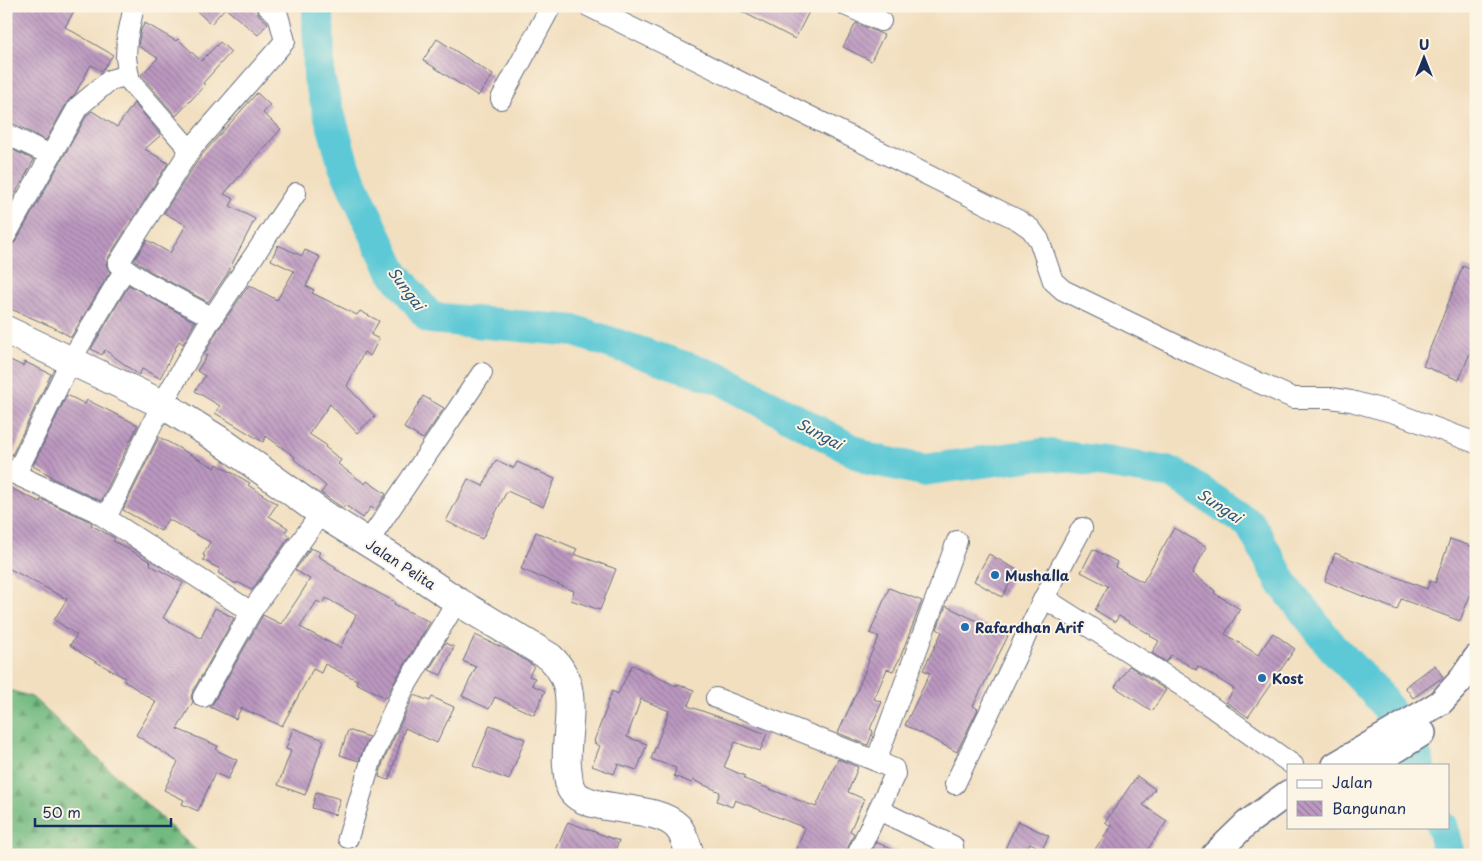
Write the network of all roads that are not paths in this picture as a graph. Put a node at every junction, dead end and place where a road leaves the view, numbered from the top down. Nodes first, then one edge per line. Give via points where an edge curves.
1 (134, 6) edge
2 (267, 6) edge
3 (551, 6) edge
4 (588, 6) edge
5 (847, 6) edge
6 (881, 21) dead end
7 (129, 75) junction
8 (501, 99) dead end
9 (6, 134) edge
10 (190, 150) junction
11 (51, 155) junction
12 (296, 193) dead end
13 (6, 235) edge
14 (125, 270) junction
15 (213, 318) junction
16 (6, 330) edge
17 (71, 360) junction
18 (482, 373) dead end
19 (162, 404) junction
20 (1476, 443) edge
21 (11, 472) edge
22 (321, 512) junction
23 (106, 518) junction
24 (1082, 528) dead end
25 (957, 541) dead end
26 (368, 542) junction
27 (1044, 598) junction
28 (457, 601) junction
29 (251, 612) junction
30 (1476, 658) edge
31 (1476, 686) edge
32 (203, 697) dead end
33 (716, 698) dead end
34 (1434, 717) junction
35 (1367, 757) edge
36 (876, 761) junction
37 (1292, 764) edge
38 (1339, 764) edge
39 (954, 784) dead end
40 (1287, 793) edge
41 (879, 810) junction
42 (1287, 812) edge
43 (348, 838) dead end
44 (690, 855) edge
45 (857, 855) edge
46 (954, 855) edge
47 (1214, 855) edge
48 (1237, 855) edge

1 - 7 street via 127,39
2 - 10 street via 278,15 285,41
3 - 8 street
4 - 20 street via 1018,220 1039,240 1053,281 1063,290 1293,398 1351,400
5 - 6 street
7 - 10 street
7 - 11 street via 110,80 78,107
9 - 11 street
10 - 14 street via 118,264
11 - 13 street
12 - 15 street
14 - 15 street
14 - 17 street
15 - 19 street
16 - 17 highway, Jalan Pelita
17 - 19 highway, Jalan Pelita
17 - 21 street
18 - 26 street
19 - 22 highway, Jalan Pelita via 224,443
19 - 23 street
21 - 23 street
22 - 26 highway, Jalan Pelita
22 - 29 street
23 - 29 street
24 - 27 street
25 - 36 street
26 - 28 highway, Jalan Pelita
27 - 37 street via 1182,686
27 - 39 street
28 - 43 street via 403,690 372,758
28 - 44 highway, Jalan Pelita via 550,657 560,669 570,696 568,773 571,788 578,796 601,805 652,813 665,819 678,827
29 - 32 street
30 - 34 street via 1441,702
31 - 34 street via 1470,694
33 - 36 street
34 - 35 street
35 - 38 street
36 - 41 street via 894,769 895,774
40 - 47 street via 1247,823
41 - 45 street
41 - 46 street via 953,846
42 - 48 street

